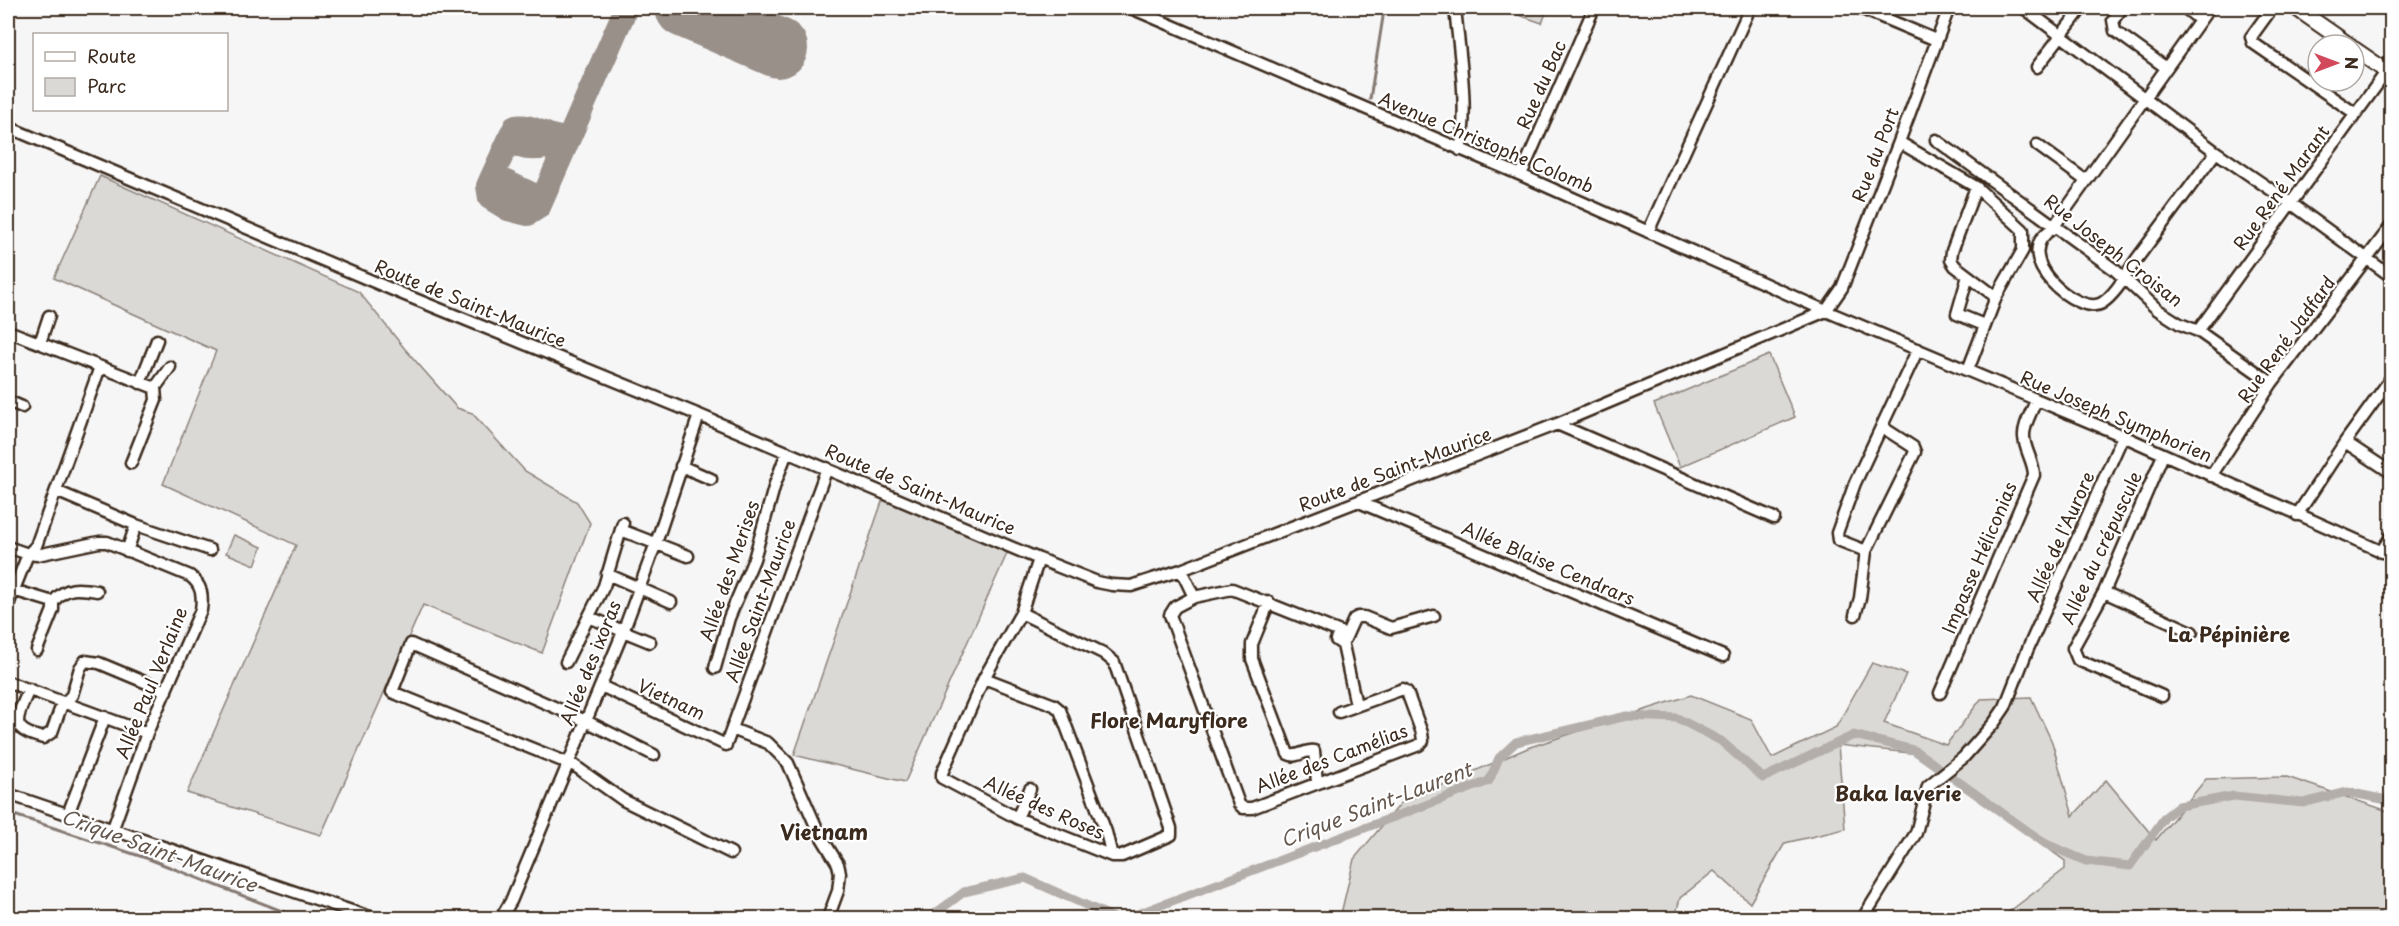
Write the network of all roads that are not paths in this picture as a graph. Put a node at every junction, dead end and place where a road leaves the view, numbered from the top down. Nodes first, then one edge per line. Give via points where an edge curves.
1 (1131, 8) edge
2 (1455, 8) edge
3 (1594, 8) edge
4 (1750, 8) edge
5 (1860, 8) edge
6 (1949, 8) edge
7 (2024, 8) edge
8 (2082, 8) edge
9 (2122, 8) edge
10 (2185, 8) edge
11 (2209, 8) edge
12 (2272, 8) edge
13 (2303, 9) edge
14 (2200, 20) junction
15 (2334, 33) edge
16 (2062, 35) junction
17 (1936, 40) junction
18 (2366, 56) edge
19 (2165, 67) junction
20 (2037, 68) dead end
21 (2390, 70) edge
22 (2145, 97) junction
23 (2356, 114) junction
24 (8, 127) edge
25 (1936, 140) dead end
26 (1899, 142) junction
27 (2037, 145) dead end
28 (1460, 150) junction
29 (2216, 152) junction
30 (1521, 175) junction
31 (2085, 180) junction
32 (1976, 187) junction
33 (2292, 204) junction
34 (2054, 225) junction
35 (2391, 225) edge
36 (1648, 232) junction
37 (2368, 258) junction
38 (1968, 276) junction
39 (2124, 277) junction
40 (2391, 277) edge
41 (1996, 297) junction
42 (1826, 311) junction
43 (49, 316) dead end
44 (1983, 325) junction
45 (8, 331) edge
46 (2198, 331) junction
47 (157, 340) dead end
48 (40, 343) junction
49 (1918, 349) junction
50 (100, 366) junction
51 (170, 367) dead end
52 (1968, 370) junction
53 (2391, 377) edge
54 (140, 382) junction
55 (2272, 383) junction
56 (155, 388) junction
57 (2036, 400) junction
58 (8, 401) edge
59 (22, 407) dead end
60 (699, 415) junction
61 (1557, 424) junction
62 (1882, 427) junction
63 (2123, 436) junction
64 (2345, 442) junction
65 (787, 452) junction
66 (2163, 455) junction
67 (131, 463) dead end
68 (681, 466) junction
69 (827, 468) junction
70 (2391, 473) edge
71 (2211, 476) junction
72 (711, 478) dead end
73 (56, 491) junction
74 (1359, 502) junction
75 (2297, 515) junction
76 (1774, 518) dead end
77 (136, 525) junction
78 (2391, 535) edge
79 (656, 543) junction
80 (8, 547) edge
81 (127, 550) junction
82 (210, 550) dead end
83 (1866, 551) junction
84 (28, 554) junction
85 (2386, 554) edge
86 (688, 556) dead end
87 (1039, 559) junction
88 (1181, 570) junction
89 (607, 574) junction
90 (639, 587) junction
91 (14, 590) junction
92 (97, 591) dead end
93 (2104, 592) junction
94 (1194, 597) junction
95 (53, 602) junction
96 (672, 602) dead end
97 (1269, 602) junction
98 (8, 605) edge
99 (1021, 613) junction
100 (1855, 615) dead end
101 (1434, 616) dead end
102 (589, 617) junction
103 (623, 632) junction
104 (2192, 632) dead end
105 (1336, 640) junction
106 (650, 642) dead end
107 (37, 650) dead end
108 (1723, 656) dead end
109 (566, 662) dead end
110 (715, 668) dead end
111 (984, 678) junction
112 (8, 682) edge
113 (601, 686) junction
114 (29, 689) junction
115 (166, 691) junction
116 (1940, 693) dead end
117 (2162, 696) dead end
118 (66, 703) junction
119 (1356, 705) junction
120 (1339, 711) dead end
121 (105, 717) junction
122 (586, 721) junction
123 (732, 729) junction
124 (147, 733) junction
125 (726, 745) joint
126 (654, 755) dead end
127 (568, 763) junction
128 (1317, 782) junction
129 (1030, 789) dead end
130 (8, 794) edge
131 (68, 814) junction
132 (1017, 818) junction
133 (112, 831) junction
134 (731, 853) dead end
135 (1112, 856) junction
136 (373, 918) edge
137 (501, 918) edge
138 (828, 918) edge
139 (1863, 918) edge

1 - 28 street, Avenue Christophe Colomb
2 - 28 street via 1462,85
3 - 30 street, Rue du Bac
4 - 36 street
5 - 17 street
6 - 17 street, Rue du Port
7 - 16 street
8 - 16 street
9 - 19 street via 2113,20 2115,31
10 - 14 street
11 - 14 street
12 - 23 street via 2253,32 2253,43
13 - 15 main road
14 - 19 street
16 - 20 street
16 - 22 street
17 - 26 street, Rue du Port
18 - 21 main road
19 - 22 street
21 - 23 street, Rue René Marant
22 - 29 street
22 - 31 street
23 - 33 street, Rue René Marant
24 - 60 street, Route de Saint-Maurice
25 - 34 street, Rue Joseph Croisan
26 - 32 street
26 - 42 street, Rue du Port via 1842,288
27 - 31 street
28 - 30 street, Avenue Christophe Colomb
29 - 33 street
29 - 39 street
30 - 36 street, Avenue Christophe Colomb
31 - 34 street
32 - 38 street via 1951,255 1953,265
32 - 41 street via 2023,230 2023,250
33 - 37 street
33 - 46 street, Rue René Marant
34 - 39 street, Rue Joseph Croisan
34 - 39 street via 2041,240 2038,258 2045,274 2061,291 2085,304 2098,305
35 - 37 street, Rue René Jadfard
36 - 42 street, Avenue Christophe Colomb
37 - 40 street
37 - 55 street, Rue René Jadfard
38 - 41 street
38 - 44 street via 1957,314
39 - 46 street, Rue Joseph Croisan via 2158,310
41 - 44 street
42 - 49 street, Rue Joseph Symphorien
42 - 61 street, Route de Saint-Maurice
43 - 48 street
44 - 52 street
45 - 48 street
46 - 55 street, Rue Joseph Croisan
47 - 54 street
48 - 50 street
49 - 52 street, Rue Joseph Symphorien
49 - 62 street
50 - 54 street
50 - 73 street
51 - 56 street
52 - 57 street, Rue Joseph Symphorien
53 - 64 street
54 - 56 street
55 - 71 street, Rue René Jadfard
56 - 67 street via 156,400
57 - 63 street, Rue Joseph Symphorien
57 - 116 street, Impasse Héliconias via 2024,439 2034,475
58 - 59 street
60 - 65 street, Route de Saint-Maurice
60 - 68 street, Allée des ixoras
61 - 74 street, Route de Saint-Maurice
61 - 76 street
62 - 83 street via 1837,533 1844,545
62 - 83 street via 1916,452
63 - 66 street, Rue Joseph Symphorien
63 - 139 street, Allée de l'Aurore via 2005,707 1963,758 1928,786 1916,833
64 - 70 street
64 - 75 street
65 - 69 street, Route de Saint-Maurice
65 - 110 street, Allée des Merises
66 - 71 street, Rue Joseph Symphorien
66 - 93 street, Allée du crépuscule
68 - 72 street
68 - 79 street, Allée des ixoras
69 - 87 street, Route de Saint-Maurice
69 - 123 street, Allée Saint-Maurice
71 - 75 street, Rue Joseph Symphorien
73 - 77 street
73 - 84 street via 36,546
74 - 88 street, Route de Saint-Maurice
74 - 108 street, Allée Blaise Cendrars
75 - 85 street, Rue Joseph Symphorien
77 - 81 street
77 - 82 street
78 - 85 street
79 - 86 street
79 - 89 street via 622,527
79 - 90 street, Allée des ixoras
80 - 84 street
81 - 84 street, Allée Paul Verlaine via 99,542
81 - 115 street, Allée Paul Verlaine via 190,576 200,588 201,610
83 - 100 street
84 - 91 street
87 - 88 street, Route de Saint-Maurice via 1112,585 1141,584
87 - 99 street, Allée des Roses
88 - 94 street
89 - 90 street
89 - 102 street
90 - 96 street
90 - 103 street, Allée des ixoras
91 - 95 street
91 - 98 street
92 - 95 street via 70,588
93 - 104 street
93 - 117 street, Allée du crépuscule via 2073,648 2078,660
94 - 97 street via 1232,589
94 - 128 street, Allée des Camélias via 1173,609 1170,618 1241,807 1250,809
95 - 107 street
97 - 105 street via 1340,632
97 - 128 street via 1252,644 1252,659 1288,754 1314,751
99 - 111 street, Allée des Roses
99 - 135 street, Allée des Roses via 1103,652 1118,670 1171,833 1122,856
101 - 105 street via 1391,628 1358,617 1345,639
102 - 103 street
102 - 109 street
103 - 106 street
103 - 113 street, Allée des ixoras
105 - 119 street via 1343,645
111 - 132 street, Allée des Roses via 942,778
111 - 135 street via 1060,710
112 - 114 street
113 - 122 street, Allée des ixoras
113 - 125 street, Vietnam
114 - 118 street
114 - 118 street via 18,722 22,731 43,738 50,735
115 - 118 street via 89,660 82,663
115 - 124 street, Allée Paul Verlaine
118 - 121 street
119 - 120 street
119 - 128 street, Allée des Camélias via 1405,690 1422,743
121 - 124 street
121 - 131 street
122 - 126 street
122 - 127 street, Allée des ixoras
122 - 127 street via 411,644 392,692
123 - 125 street, Allée Saint-Maurice
123 - 138 street via 768,743 788,763 819,833 838,864 838,891
124 - 133 street, Allée Paul Verlaine
127 - 134 street via 622,800
127 - 137 street, Allée des ixoras
129 - 132 street
130 - 131 street
131 - 133 street
132 - 135 street, Allée des Roses
133 - 136 street

